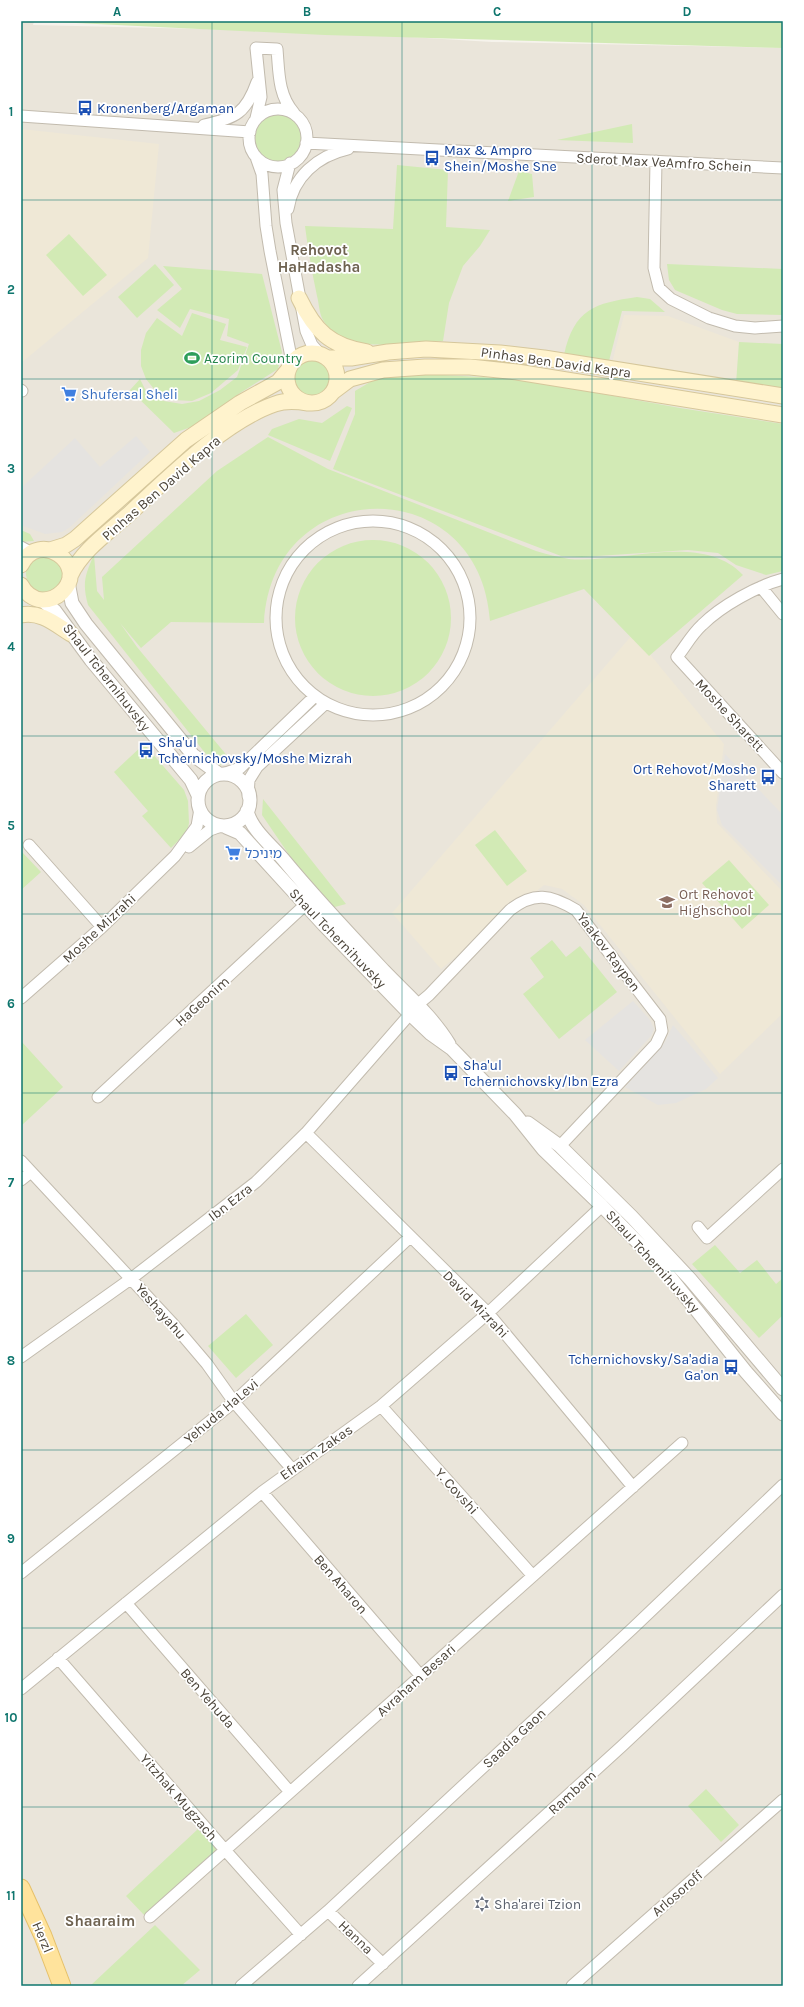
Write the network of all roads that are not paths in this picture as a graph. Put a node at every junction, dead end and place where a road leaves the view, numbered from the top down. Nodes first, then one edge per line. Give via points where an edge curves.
1 (259, 77) junction
2 (21, 116) edge
3 (297, 116) junction
4 (256, 118) junction
5 (179, 127) junction
6 (250, 132) junction
7 (306, 143) junction
8 (367, 146) junction
9 (256, 157) junction
10 (656, 161) junction
11 (290, 163) junction
12 (783, 168) edge
13 (286, 224) junction
14 (298, 298) junction
15 (783, 326) edge
16 (388, 352) junction
17 (324, 356) junction
18 (290, 366) junction
19 (334, 391) junction
20 (783, 396) edge
21 (308, 403) junction
22 (783, 415) edge
23 (26, 550) edge
24 (50, 550) junction
25 (21, 565) edge
26 (69, 579) junction
27 (783, 580) edge
28 (21, 584) edge
29 (761, 587) junction
30 (40, 599) junction
31 (21, 603) edge
32 (783, 614) edge
33 (21, 615) edge
34 (70, 634) junction
35 (315, 696) junction
36 (326, 704) junction
37 (783, 773) edge
38 (221, 774) junction
39 (198, 795) junction
40 (248, 796) junction
41 (200, 809) junction
42 (247, 811) junction
43 (224, 826) junction
44 (30, 845) dead end
45 (175, 856) junction
46 (305, 905) junction
47 (102, 927) junction
48 (21, 998) edge
49 (410, 1008) junction
50 (98, 1097) dead end
51 (515, 1114) junction
52 (306, 1132) junction
53 (560, 1146) junction
54 (21, 1161) edge
55 (783, 1169) edge
56 (31, 1172) junction
57 (21, 1180) edge
58 (602, 1206) junction
59 (698, 1227) dead end
60 (410, 1237) junction
61 (132, 1278) junction
62 (488, 1313) junction
63 (21, 1357) edge
64 (783, 1389) edge
65 (234, 1402) junction
66 (381, 1406) junction
67 (783, 1414) edge
68 (682, 1443) dead end
69 (292, 1469) junction
70 (783, 1485) edge
71 (633, 1487) junction
72 (262, 1492) junction
73 (21, 1573) edge
74 (533, 1576) junction
75 (783, 1595) edge
76 (126, 1603) junction
77 (58, 1658) junction
78 (421, 1676) junction
79 (21, 1689) edge
80 (290, 1792) junction
81 (783, 1800) edge
82 (225, 1850) junction
83 (21, 1888) edge
84 (328, 1911) junction
85 (150, 1918) dead end
86 (301, 1935) junction
87 (383, 1964) junction
88 (62, 1986) edge
89 (240, 1986) edge
90 (358, 1986) edge
91 (572, 1986) edge

1 - 3 street via 256,48 277,49 282,94
1 - 4 street via 260,96
1 - 5 street via 252,97 240,112 204,126
2 - 5 street
3 - 4 street via 281,109
3 - 7 street via 307,134
4 - 6 street
5 - 6 street
6 - 9 street via 251,149
7 - 8 street, Sderot Max VeAmfro Schein
7 - 11 street via 303,152
8 - 10 street, Sderot Max VeAmfro Schein
8 - 13 street via 334,152 305,171 288,204
9 - 11 street via 272,166
9 - 18 street via 262,174 266,226
10 - 12 street, Sderot Max VeAmfro Schein
10 - 15 street via 654,268 659,288 671,299 709,318 735,326
11 - 13 street via 283,190
13 - 14 street
14 - 16 main road via 318,330 335,342 356,350
14 - 17 street via 306,331
16 - 17 main road, Pinhas Ben David Kapra via 351,358
16 - 20 main road, Pinhas Ben David Kapra via 438,349 525,356
17 - 18 main road via 305,354
17 - 19 main road via 336,370
18 - 21 main road via 288,387 300,400
18 - 24 main road, Pinhas Ben David Kapra via 278,382 223,413 181,444 66,546
19 - 21 main road via 322,401
19 - 22 main road, Pinhas Ben David Kapra via 350,379 383,370 470,367 517,372
21 - 26 main road, Pinhas Ben David Kapra via 284,401 274,404 250,416 215,440 179,468 92,547 76,564
23 - 24 main road, Pinhas Ben David Kapra
23 - 25 main road
24 - 26 main road via 67,562
26 - 30 main road, Pinhas Ben David Kapra via 65,589 55,597
26 - 38 street, Shaul Tchernihuvsky via 72,602 86,624 193,755
27 - 29 street
28 - 30 main road via 26,592
29 - 32 street
29 - 37 street, Moshe Sharett via 701,625 677,658
30 - 31 main road, Pinhas Ben David Kapra
30 - 34 street, Shaul Tchernihuvsky via 55,611
33 - 34 main road via 35,614 43,617
34 - 39 street, Shaul Tchernihuvsky via 190,780
35 - 36 street
35 - 36 street via 299,681 286,662 276,626 276,607 280,589 298,556 328,532 364,522 401,525 435,543 459,572 470,608 467,645 450,678 423,702 392,714 362,715
35 - 38 street via 240,768
36 - 40 street via 257,766 249,780
38 - 39 street via 205,782
38 - 40 street via 238,779
39 - 41 street
40 - 42 street
41 - 43 street via 208,820
41 - 45 street, Moshe Mizrahi via 198,826
42 - 43 street via 242,820
42 - 49 street, Shaul Tchernihuvsky via 252,822
43 - 45 street, Moshe Mizrahi via 210,830
43 - 46 street, Shaul Tchernihuvsky via 240,833
44 - 47 street
45 - 47 street, Moshe Mizrahi
46 - 49 street, Shaul Tchernihuvsky
46 - 50 street, HaGeonim
47 - 48 street, Moshe Mizrahi
49 - 51 street, Shaul Tchernihuvsky via 440,1030 452,1049
49 - 52 street, Ibn Ezra
49 - 53 street, Yaakov Raypen via 519,902 547,897 576,910 660,1019 662,1031 656,1044
51 - 53 street, Shaul Tchernihuvsky
51 - 58 street, Shaul Tchernihuvsky via 543,1148
52 - 60 street, David Mizrahi
52 - 61 street, Ibn Ezra via 256,1182
53 - 64 street, Shaul Tchernihuvsky via 675,1263
54 - 56 street, Yeshayahu
55 - 59 street via 707,1238
56 - 57 street
56 - 61 street, Yeshayahu
58 - 62 street, Efraim Zakas
58 - 67 street, Shaul Tchernihuvsky via 673,1281
60 - 62 street, David Mizrahi
60 - 65 street, Yehuda HaLevi
61 - 63 street, Ibn Ezra
61 - 65 street, Yeshayahu via 207,1364
62 - 66 street, Efraim Zakas
62 - 71 street, David Mizrahi
65 - 69 street, Yeshayahu
65 - 73 street, Yehuda HaLevi
66 - 69 street, Efraim Zakas
66 - 74 street, Y. Covshi
68 - 71 street, Avraham Besari
69 - 72 street, Efraim Zakas
70 - 84 street, Saadia Gaon via 634,1628
71 - 74 street, Avraham Besari
72 - 76 street, Efraim Zakas
72 - 78 street, Ben Aharon
74 - 78 street, Avraham Besari
75 - 87 street, Rambam
76 - 77 street, Efraim Zakas
76 - 80 street, Ben Yehuda
77 - 79 street, Efraim Zakas
77 - 82 street, Yitzhak Mugzach
78 - 80 street, Avraham Besari
80 - 82 street, Avraham Besari
81 - 91 street, Arlosoroff
82 - 85 street, Avraham Besari
82 - 86 street, Yitzhak Mugzach
83 - 88 main road, Herzl via 44,1936
84 - 86 street, Saadia Gaon
84 - 87 street, Hanna
86 - 89 street, Saadia Gaon
87 - 90 street, Rambam

